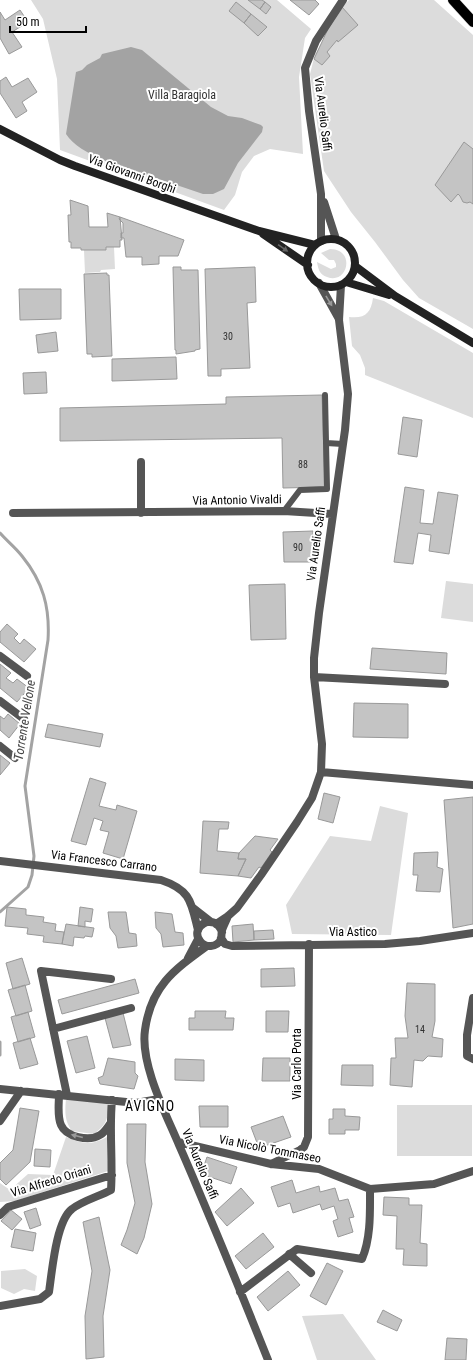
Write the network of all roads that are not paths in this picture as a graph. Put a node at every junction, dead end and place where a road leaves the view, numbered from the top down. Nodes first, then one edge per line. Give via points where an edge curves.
1 (343, 0) edge
2 (453, 0) edge
3 (473, 22) edge
4 (0, 129) edge
5 (321, 194) junction
6 (259, 231) junction
7 (336, 239) junction
8 (318, 243) junction
9 (308, 265) junction
10 (355, 266) junction
11 (319, 283) junction
12 (344, 283) junction
13 (394, 296) junction
14 (339, 320) junction
15 (473, 343) edge
16 (325, 395) dead end
17 (326, 443) junction
18 (343, 444) junction
19 (141, 462) dead end
20 (284, 511) junction
21 (12, 513) dead end
22 (142, 513) junction
23 (332, 514) junction
24 (0, 656) edge
25 (27, 676) dead end
26 (314, 677) junction
27 (445, 684) dead end
28 (0, 702) edge
29 (24, 719) dead end
30 (0, 746) edge
31 (15, 758) dead end
32 (321, 772) junction
33 (473, 785) edge
34 (0, 861) edge
35 (193, 908) junction
36 (228, 916) junction
37 (213, 923) junction
38 (473, 933) edge
39 (198, 934) junction
40 (221, 935) junction
41 (309, 944) junction
42 (209, 946) junction
43 (232, 946) junction
44 (187, 961) junction
45 (111, 979) dead end
46 (473, 998) edge
47 (131, 1008) dead end
48 (53, 1029) junction
49 (473, 1059) edge
50 (0, 1089) edge
51 (21, 1091) junction
52 (63, 1095) junction
53 (159, 1099) junction
54 (112, 1100) junction
55 (0, 1121) edge
56 (110, 1124) junction
57 (178, 1142) junction
58 (271, 1164) junction
59 (473, 1171) edge
60 (112, 1175) junction
61 (370, 1189) junction
62 (0, 1215) edge
63 (289, 1254) junction
64 (311, 1273) dead end
65 (240, 1292) junction
66 (0, 1306) edge
67 (268, 1360) edge

1 - 5 street, Via Aurelio Saffi via 316,41 305,68
2 - 3 main road
4 - 6 main road, Via Giovanni Borghi via 75,166
5 - 7 street, Via Aurelio Saffi
5 - 8 street, Via Aurelio Saffi
6 - 8 main road, Via Giovanni Borghi
6 -> 9 main road, Via Giovanni Borghi
7 - 8 main road
7 - 10 main road via 353,252
8 - 9 main road via 311,251
9 - 11 main road via 309,272
10 - 12 main road via 351,277
10 - 13 main road
11 - 12 main road via 334,287
11 -> 14 street, Via Aurelio Saffi
12 - 13 main road
12 - 14 street, Via Aurelio Saffi
13 - 15 main road
14 - 18 street, Via Aurelio Saffi via 348,394
16 - 17 street
17 - 18 street
17 - 20 street via 327,489 300,490
18 - 23 street, Via Aurelio Saffi
19 - 22 street
20 - 22 street, Via Antonio Vivaldi
20 - 23 street, Via Antonio Vivaldi
21 - 22 street, Via Antonio Vivaldi
23 - 26 street, Via Aurelio Saffi via 316,638
24 - 25 street
26 - 27 street
26 - 32 street, Via Aurelio Saffi via 322,744
28 - 29 street
30 - 31 street
32 - 33 street
32 - 36 street, Via Aurelio Saffi via 312,798 297,822 237,908
34 - 35 street, Via Francesco Carrano via 161,880 181,888
35 - 37 street, Via Francesco Carrano
35 - 39 street, Via Francesco Carrano
36 - 37 street, Via Aurelio Saffi
36 - 40 street, Via Aurelio Saffi
37 - 39 street, Via Aurelio Saffi via 203,924
37 - 40 street via 220,928
38 - 41 street, Via Astico via 385,944
39 - 42 street via 200,942
39 - 44 street, Via Aurelio Saffi
40 - 42 street, Via Aurelio Saffi via 219,942
40 - 43 street via 225,944
41 - 43 street, Via Astico
41 - 58 street, Via Carlo Porta via 308,1137 300,1150
42 - 43 street, Via Astico
42 - 44 street, Via Aurelio Saffi
44 - 53 street, Via Aurelio Saffi via 161,985 146,1021 145,1051
45 - 48 street via 41,971
46 - 49 street via 467,1035 467,1056
47 - 48 street
48 - 52 street
50 - 51 street
51 - 52 street
51 - 55 street
52 - 54 street
56 -> 52 street via 99,1136 91,1138 67,1133 61,1126 58,1114
53 - 54 street via 136,1103
53 - 57 street, Via Aurelio Saffi
54 - 56 street
56 - 60 street
57 - 58 street, Via Nicolò Tommaseo
57 - 65 street, Via Aurelio Saffi
58 - 61 street, Via Nicolò Tommaseo via 319,1170
59 - 61 street, Via Nicolò Tommaseo via 434,1184
60 - 62 street, Via Alfredo Oriani via 8,1207
60 - 66 street via 111,1190 72,1209 63,1219 54,1255 49,1292 40,1299
61 - 63 street via 370,1221 362,1259 297,1249
63 - 64 street
63 - 65 street
65 - 67 street, Via Aurelio Saffi

